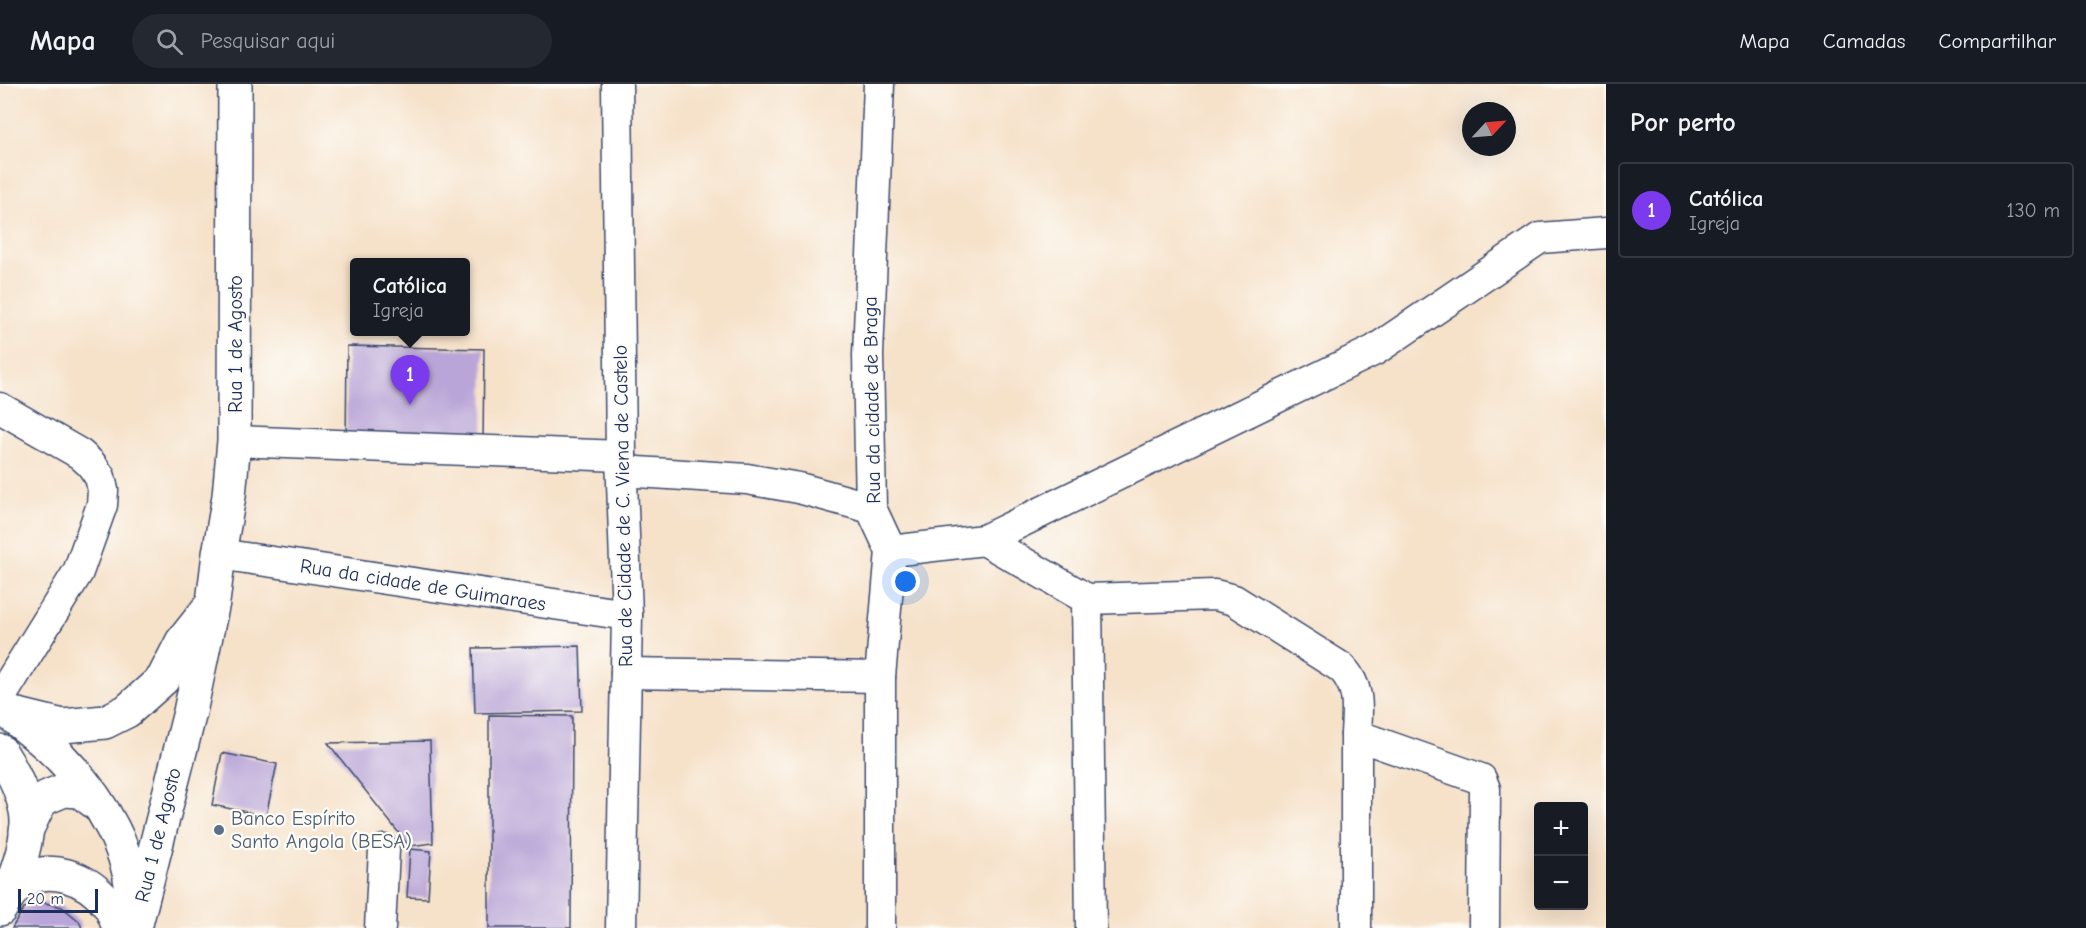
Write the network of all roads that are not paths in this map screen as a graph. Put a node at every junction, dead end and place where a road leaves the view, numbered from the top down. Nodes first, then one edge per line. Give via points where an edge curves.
1 (235, 84) edge
2 (617, 84) edge
3 (879, 84) edge
4 (1606, 233) edge
5 (0, 408) edge
6 (234, 441) junction
7 (621, 464) junction
8 (871, 508) junction
9 (984, 540) junction
10 (891, 551) junction
11 (219, 554) junction
12 (1087, 599) junction
13 (213, 602) junction
14 (627, 615) junction
15 (626, 673) junction
16 (879, 677) junction
17 (3, 705) edge
18 (1356, 735) junction
19 (0, 751) edge
20 (96, 803) junction
21 (26, 831) junction
22 (384, 850) dead end
23 (3, 903) edge
24 (119, 928) edge
25 (133, 928) edge
26 (381, 928) edge
27 (621, 928) edge
28 (880, 928) edge
29 (1091, 928) edge
30 (1356, 928) edge
31 (1484, 928) edge

1 - 6 main road, Rua 1 de Agosto
2 - 7 street, Rua de Cidade de C. Viena de Castelo
3 - 8 street, Rua da cidade de Braga via 868,355
4 - 9 street via 1540,238 1375,350
5 - 17 street via 80,454 100,477 103,490 102,505 78,572
6 - 7 street
6 - 11 main road, Rua 1 de Agosto via 230,496
7 - 8 street via 799,488
7 - 14 street, Rua de Cidade de C. Viena de Castelo
8 - 10 street, Rua da cidade de Braga
9 - 10 street
9 - 12 street
10 - 16 street
11 - 13 main road, Rua 1 de Agosto
11 - 14 street, Rua da cidade de Guimaraes
12 - 18 street via 1215,595 1234,600 1352,678 1357,692
12 - 29 street
13 - 17 main road via 182,642 163,679 127,711 105,722 63,726 39,722
13 - 25 main road, Rua 1 de Agosto via 190,712
14 - 15 street, Rua de Cidade de C. Viena de Castelo
15 - 16 street
15 - 27 street, Rua de Cidade de C. Viena de Castelo
16 - 28 street
17 - 20 main road via 63,760
18 - 30 street
18 - 31 street via 1481,779 1485,789
19 - 21 main road via 27,812
20 - 21 main road via 80,791 64,790 39,804
20 - 25 main road via 111,825 125,859
21 - 23 main road via 18,868
22 - 26 street
23 - 24 main road via 20,883 36,875 71,877 90,885 109,904

